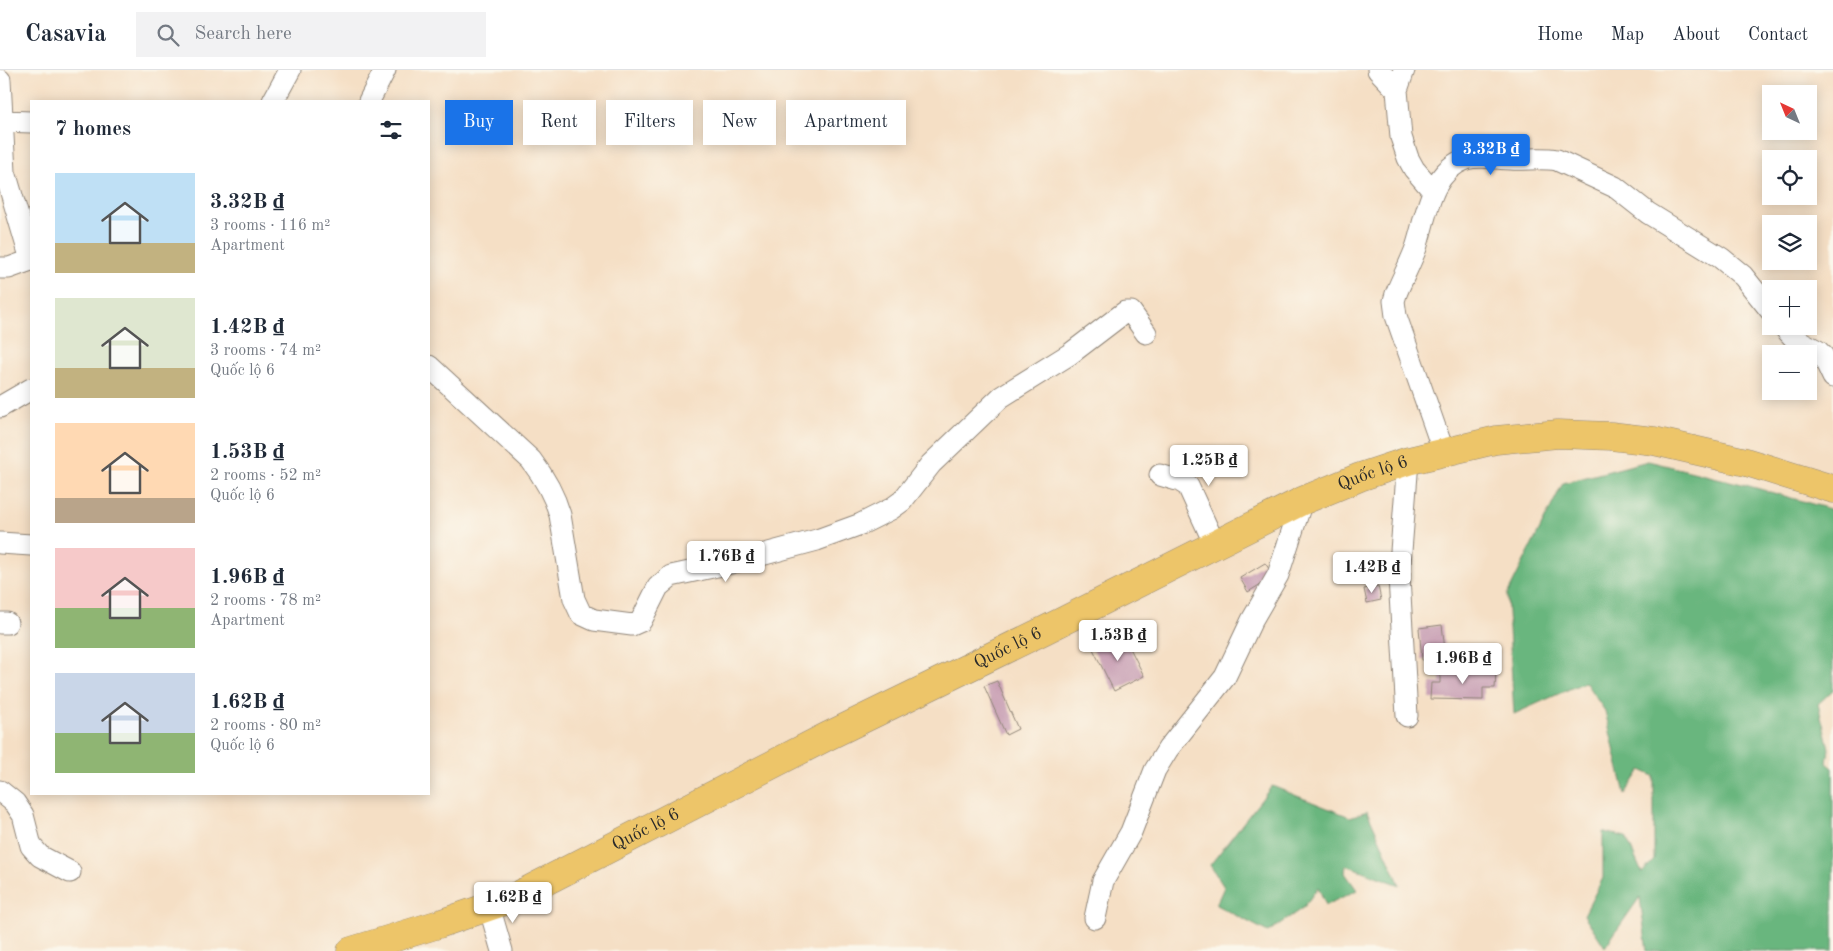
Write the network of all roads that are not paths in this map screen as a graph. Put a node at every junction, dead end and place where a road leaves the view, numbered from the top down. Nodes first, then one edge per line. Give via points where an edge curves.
1 (290, 70) edge
2 (385, 70) edge
3 (1378, 70) edge
4 (1404, 70) edge
5 (0, 80) edge
6 (1397, 90) junction
7 (275, 100) edge
8 (370, 100) edge
9 (3, 122) junction
10 (30, 122) edge
11 (1433, 191) junction
12 (30, 257) edge
13 (30, 260) edge
14 (0, 268) edge
15 (1762, 300) edge
16 (1146, 333) dead end
17 (1791, 335) edge
18 (430, 367) edge
19 (1833, 376) edge
20 (30, 390) edge
21 (0, 407) edge
22 (1444, 453) junction
23 (1408, 461) junction
24 (1160, 475) dead end
25 (1833, 489) edge
26 (1302, 501) junction
27 (0, 543) edge
28 (30, 545) edge
29 (1215, 545) junction
30 (1407, 716) dead end
31 (0, 791) edge
32 (70, 872) dead end
33 (489, 906) junction
34 (1095, 918) dead end
35 (351, 951) edge
36 (502, 951) edge

1 - 7 street
2 - 8 street
3 - 6 street
4 - 6 street
5 - 9 street
6 - 11 street via 1404,148 1414,169
9 - 10 street
9 - 12 street via 7,181
11 - 15 street via 1451,167 1467,159 1557,160 1615,187 1648,213 1721,258 1743,276
11 - 22 street via 1416,247 1394,301 1396,316
13 - 14 street
16 - 18 street via 1131,312 1125,312 1070,354 1001,397 891,509 817,540 671,576 658,587 641,621 632,625 594,620 581,614 574,600 560,515 544,478 531,460
17 - 19 street via 1818,351
20 - 21 street
22 - 23 highway, Quốc lộ 6
22 - 25 highway, Quốc lộ 6 via 1496,440 1558,434 1611,436 1654,441 1746,462
23 - 26 highway, Quốc lộ 6
23 - 30 street via 1399,577
24 - 29 street via 1188,486
26 - 29 highway, Quốc lộ 6
26 - 34 street via 1278,575 1224,677 1155,770 1131,832 1103,881
27 - 28 street
29 - 33 highway, Quốc lộ 6 via 826,737 511,899
31 - 32 street via 16,804 23,815 31,846 40,856
33 - 35 highway, Quốc lộ 6
33 - 36 street

